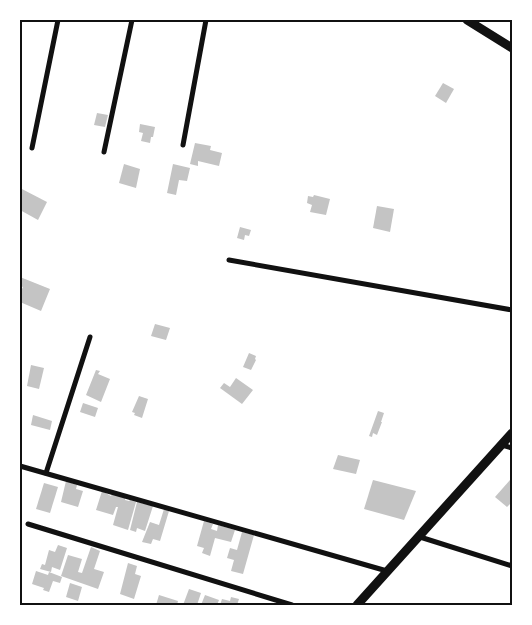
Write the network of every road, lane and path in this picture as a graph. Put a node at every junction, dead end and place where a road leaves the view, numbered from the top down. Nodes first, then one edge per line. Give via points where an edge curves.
1 (58, 20) edge
2 (132, 20) edge
3 (206, 20) edge
4 (467, 20) edge
5 (512, 48) edge
6 (183, 145) dead end
7 (32, 148) dead end
8 (104, 152) dead end
9 (229, 260) dead end
10 (512, 310) edge
11 (90, 337) dead end
12 (512, 433) edge
13 (502, 445) junction
14 (512, 448) edge
15 (20, 466) edge
16 (46, 474) junction
17 (28, 524) dead end
18 (420, 537) junction
19 (512, 566) edge
20 (388, 572) junction
21 (292, 605) edge
22 (357, 605) edge

1 - 7 street
2 - 8 street
3 - 6 street
4 - 5 street
9 - 10 street
11 - 16 street
12 - 13 street
13 - 14 street
13 - 18 street
15 - 16 street
16 - 20 street
17 - 21 street
18 - 19 street
18 - 20 street
20 - 22 street

